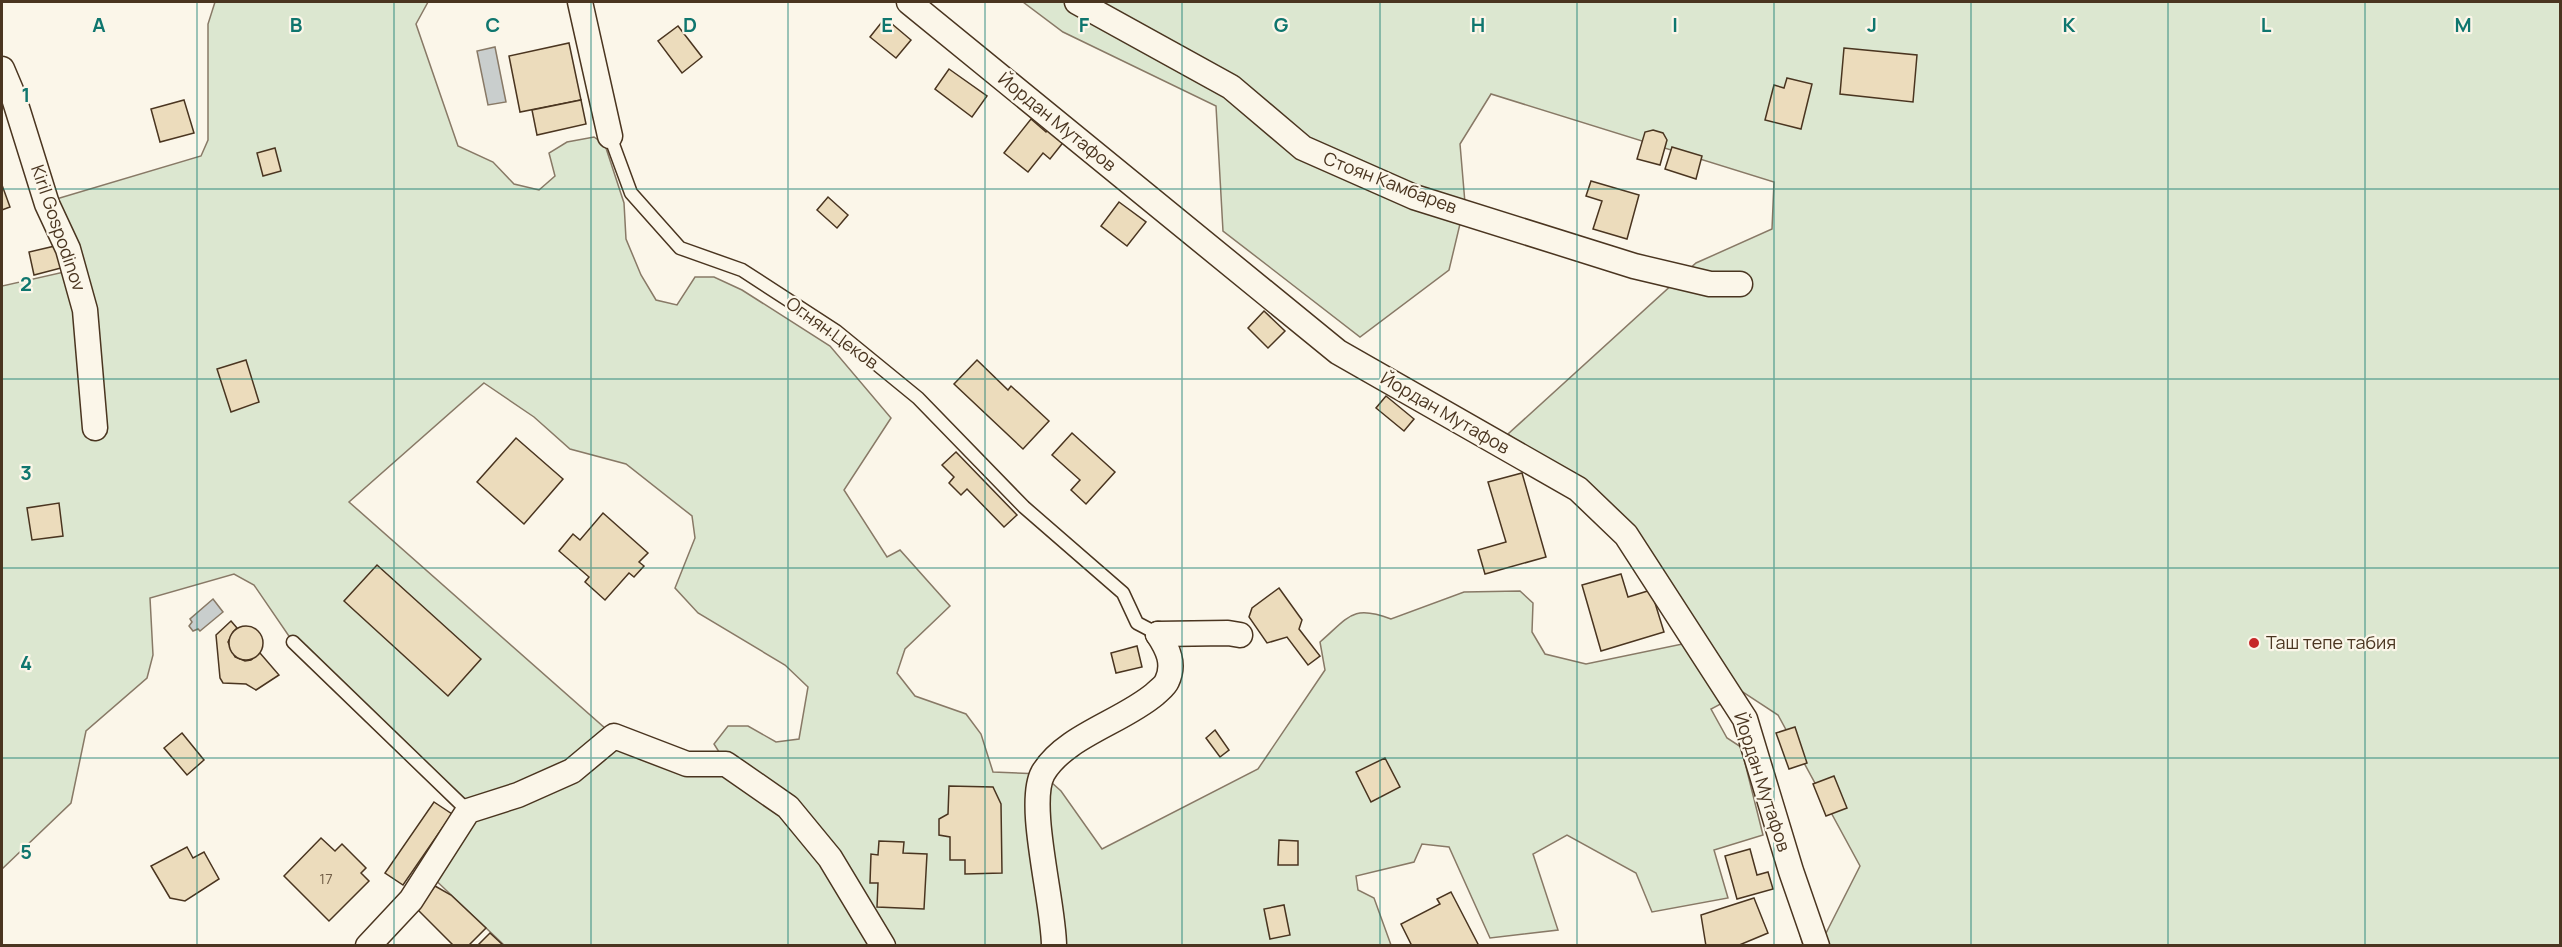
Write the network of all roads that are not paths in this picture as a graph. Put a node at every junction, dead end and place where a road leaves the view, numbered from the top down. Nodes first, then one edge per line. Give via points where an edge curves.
1 (580, 2) edge
2 (909, 2) edge
3 (1077, 2) edge
4 (2, 69) edge
5 (610, 136) joint
6 (1740, 284) dead end
7 (95, 428) dead end
8 (1158, 634) junction
9 (1240, 635) dead end
10 (293, 642) dead end
11 (468, 811) junction
12 (368, 945) edge
13 (883, 945) edge
14 (1054, 945) edge
15 (1817, 945) edge

1 - 5 street, Огнян Цеков
2 - 15 street, Йордан Мутафов via 1338,352 1578,489 1626,535 1745,719
3 - 6 street, Стоян Камбарев via 1231,87 1303,148 1414,197 1634,266 1710,284
4 - 7 street, Kiril Gospodinov via 47,204 69,249 85,310
5 - 8 lane, Огнян Цеков via 631,193 680,248 742,270 836,331 918,398 1024,507 1123,592 1137,623
8 - 9 street
8 - 14 street via 1168,648 1171,666 1167,683 1144,704 1058,753 1042,774 1037,795 1038,820
10 - 11 lane
11 - 12 street via 411,900
11 - 13 street via 518,795 572,771 614,736 687,764 726,764 788,807 830,858

